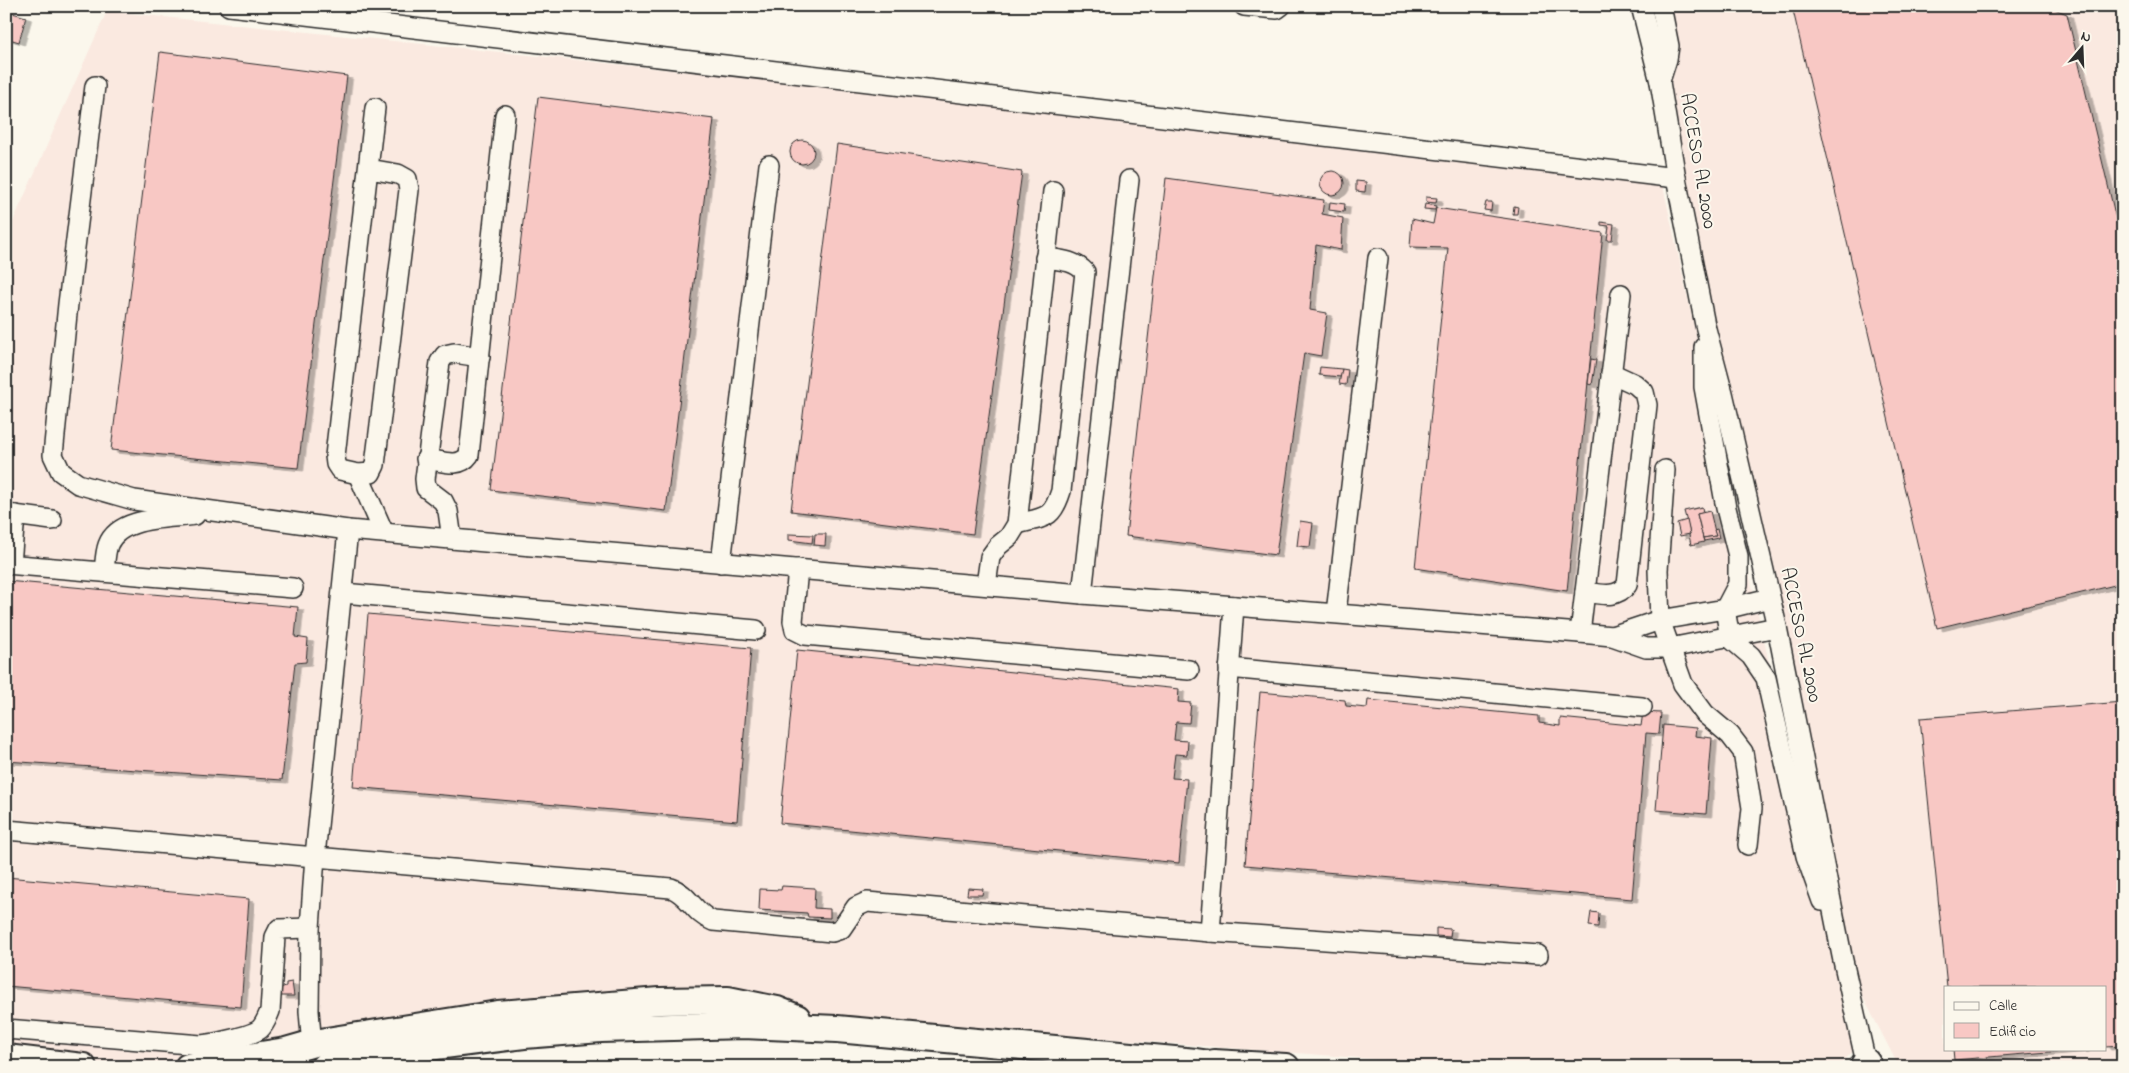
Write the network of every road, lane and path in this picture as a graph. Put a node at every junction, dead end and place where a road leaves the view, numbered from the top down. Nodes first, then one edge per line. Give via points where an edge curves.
1 (230, 6) edge
2 (1244, 6) edge
3 (1281, 6) edge
4 (1641, 6) edge
5 (1661, 6) edge
6 (1660, 82) junction
7 (95, 86) dead end
8 (375, 108) dead end
9 (506, 115) dead end
10 (769, 165) dead end
11 (369, 169) junction
12 (1676, 178) junction
13 (1129, 180) dead end
14 (1053, 191) dead end
15 (1045, 258) junction
16 (1378, 258) dead end
17 (1621, 294) dead end
18 (1705, 325) junction
19 (480, 357) junction
20 (1612, 373) junction
21 (426, 459) junction
22 (1665, 470) dead end
23 (358, 474) junction
24 (216, 512) junction
25 (10, 515) edge
26 (52, 520) dead end
27 (1017, 524) junction
28 (348, 530) junction
29 (384, 533) junction
30 (452, 539) junction
31 (721, 563) junction
32 (9, 564) edge
33 (798, 569) junction
34 (104, 572) junction
35 (986, 585) junction
36 (293, 588) dead end
37 (1585, 592) junction
38 (343, 593) junction
39 (1082, 594) junction
40 (1770, 598) junction
41 (1234, 606) junction
42 (1725, 609) junction
43 (1336, 614) junction
44 (1660, 620) junction
45 (1777, 627) junction
46 (756, 630) dead end
47 (1580, 633) junction
48 (1612, 636) junction
49 (1730, 638) junction
50 (1670, 648) junction
51 (1229, 668) junction
52 (1189, 670) dead end
53 (1642, 707) dead end
54 (6, 830) edge
55 (1748, 845) dead end
56 (315, 856) junction
57 (310, 928) junction
58 (1210, 932) junction
59 (1538, 955) dead end
60 (1842, 956) junction
61 (821, 1028) junction
62 (6, 1029) edge
63 (314, 1043) junction
64 (6, 1058) edge
65 (1196, 1062) junction
66 (1866, 1066) edge
67 (83, 1067) edge
68 (188, 1067) edge
69 (324, 1067) edge
70 (1231, 1067) edge
71 (1286, 1067) edge

1 - 12 street
2 - 3 street via 1277,9
4 - 6 street, ACCESO AL 2000
5 - 6 street via 1669,46
6 - 12 street, ACCESO AL 2000
7 - 24 street via 53,455 61,472 78,484 134,500
8 - 11 street
9 - 19 street
10 - 31 street
11 - 23 street via 336,456 340,470
11 - 23 street via 398,174 407,180 409,190 375,465 371,473
12 - 18 street, ACCESO AL 2000
13 - 39 street
14 - 15 street
15 - 27 street
15 - 27 street via 1070,261 1085,272 1082,308 1061,491 1055,509 1046,517
16 - 43 street
17 - 20 street
18 - 40 street, ACCESO AL 2000
18 - 42 street, ACCESO AL 2000 via 1704,387 1738,556 1738,584
19 - 21 street via 454,353 444,355 440,362
19 - 21 street via 469,455 456,464
20 - 37 street
20 - 37 street via 1644,392 1647,405 1627,585 1621,593 1612,595
21 - 30 street via 426,488 446,506
22 - 44 street via 1658,570
23 - 29 street
24 - 28 street
24 - 34 street via 124,526 107,546
25 - 26 street
25 - 32 street
27 - 35 street via 990,557
28 - 29 street
28 - 38 street
29 - 30 street
30 - 31 street
31 - 33 street
32 - 34 street
33 - 35 street
33 - 52 street via 793,621 795,630 805,635
34 - 36 street
35 - 39 street
37 - 47 street
38 - 46 street
38 - 56 street
39 - 41 street
40 - 42 street
40 - 45 street, ACCESO AL 2000
41 - 43 street
41 - 51 street
42 - 44 street
42 - 49 street
43 - 47 street
44 - 48 street
44 - 50 street
45 - 49 street
45 - 60 street, ACCESO AL 2000
47 - 48 street
48 - 50 street via 1646,648
49 - 50 street
49 - 60 street, ACCESO AL 2000 via 1751,656 1766,678 1806,856
50 - 55 street via 1683,684 1705,714 1730,735 1743,752 1752,808
51 - 53 street
51 - 58 street
54 - 56 street
56 - 57 street
56 - 58 street via 671,888 682,892 699,914 713,921 832,932 841,929 856,907 867,902
57 - 62 street via 279,929 275,937 270,1011 258,1031 201,1045
57 - 63 street via 309,1011
58 - 59 street
60 - 66 street, ACCESO AL 2000
61 - 63 highway via 777,1010 728,1000 660,1001 498,1014
61 - 65 highway
61 - 69 highway via 744,1025 533,1034 389,1052
63 - 68 highway via 286,1051
64 - 67 highway
65 - 70 highway
65 - 71 highway

